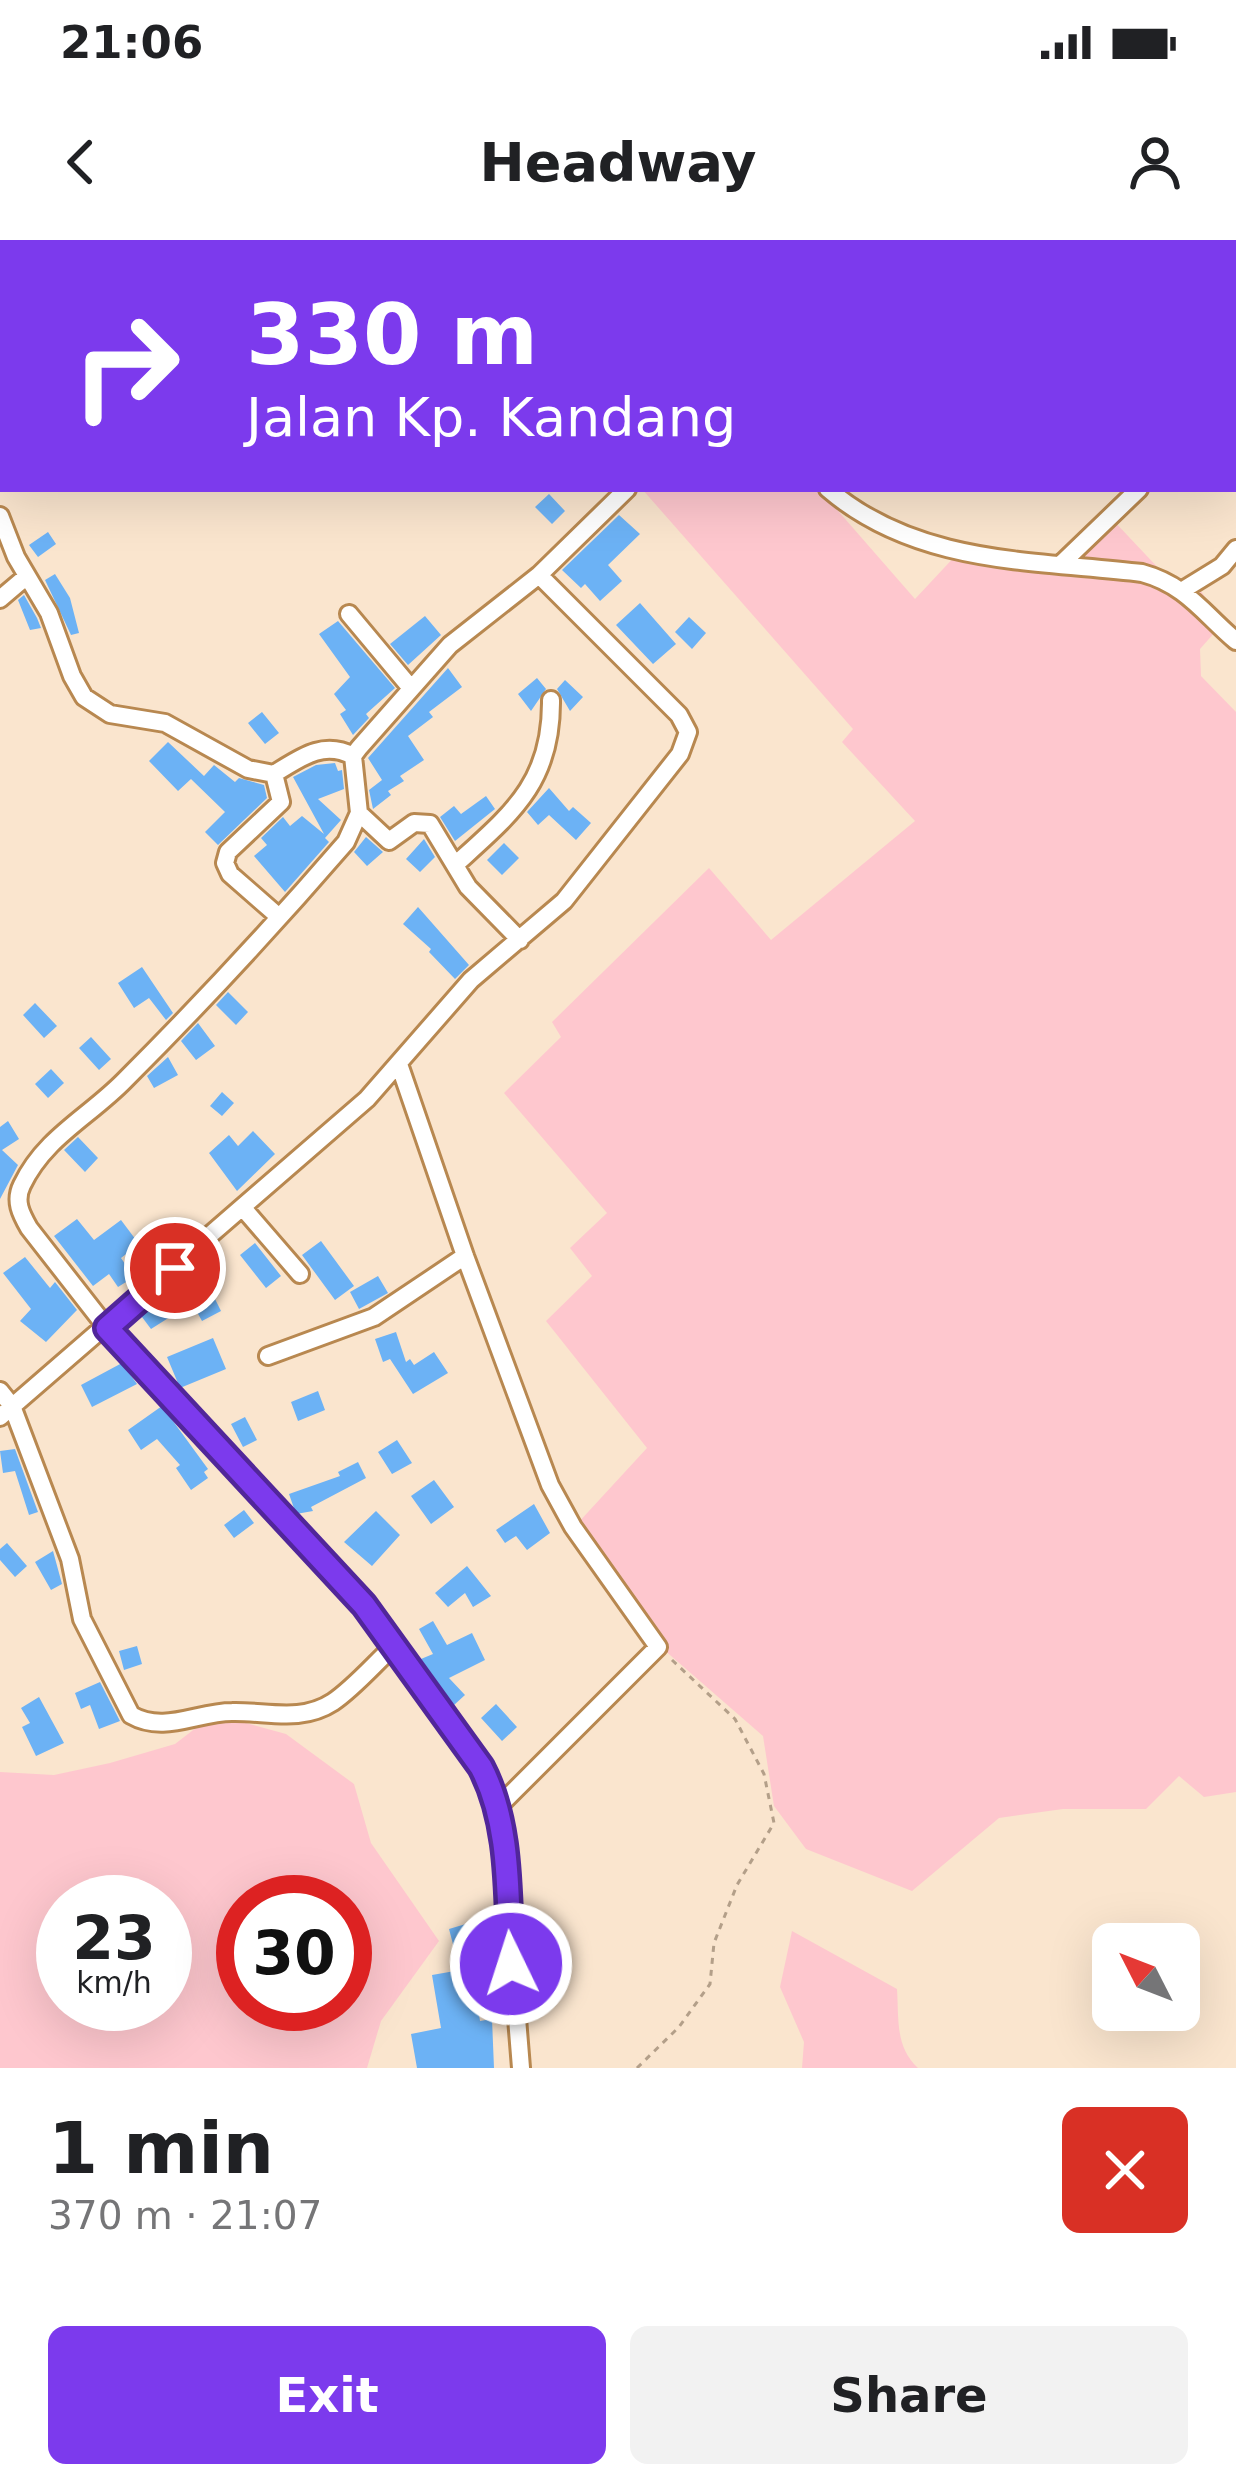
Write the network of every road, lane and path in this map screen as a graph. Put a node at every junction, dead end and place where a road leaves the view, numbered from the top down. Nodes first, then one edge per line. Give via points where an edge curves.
1 (624, 492) edge
2 (831, 492) edge
3 (1136, 492) edge
4 (0, 516) edge
5 (1236, 549) edge
6 (1060, 565) junction
7 (539, 575) junction
8 (27, 576) junction
9 (1183, 590) junction
10 (0, 599) edge
11 (349, 614) dead end
12 (1236, 641) edge
13 (410, 688) junction
14 (551, 700) dead end
15 (353, 756) junction
16 (274, 774) junction
17 (359, 813) junction
18 (455, 865) junction
19 (278, 916) junction
20 (520, 940) junction
21 (399, 1064) junction
22 (243, 1208) junction
23 (465, 1256) junction
24 (300, 1274) dead end
25 (107, 1328) junction
26 (268, 1356) dead end
27 (0, 1390) edge
28 (6, 1412) edge
29 (395, 1645) junction
30 (658, 1647) junction
31 (498, 1807) junction
32 (521, 2068) edge
33 (638, 2068) edge

1 - 7 street
2 - 6 street via 872,522 925,544
3 - 6 street
4 - 8 street
5 - 9 street
6 - 9 street via 1142,574
7 - 13 street
7 - 20 street via 688,732 680,754 577,886
8 - 10 street
8 - 16 street via 92,704 165,723 238,764
9 - 12 street
11 - 13 street
13 - 15 street
14 - 18 street via 546,753 532,788
15 - 16 street via 329,748
15 - 17 street
16 - 19 street via 281,802 224,863
17 - 18 street via 389,841 414,823 430,824
17 - 19 street via 346,842
18 - 20 street
19 - 25 street via 124,1081 44,1150 18,1195 29,1228
20 - 21 street via 454,997
21 - 22 street
21 - 23 street
22 - 24 street
22 - 25 street
23 - 26 street via 374,1317
23 - 30 street via 559,1504
25 - 28 street
25 - 29 street
27 - 28 street
28 - 29 street via 70,1559 82,1619 131,1714 156,1724 231,1712 309,1712 332,1703
29 - 31 street via 481,1767
30 - 31 street
30 - 33 path via 735,1719 764,1774 774,1822 714,1943 710,1984
31 - 32 street

